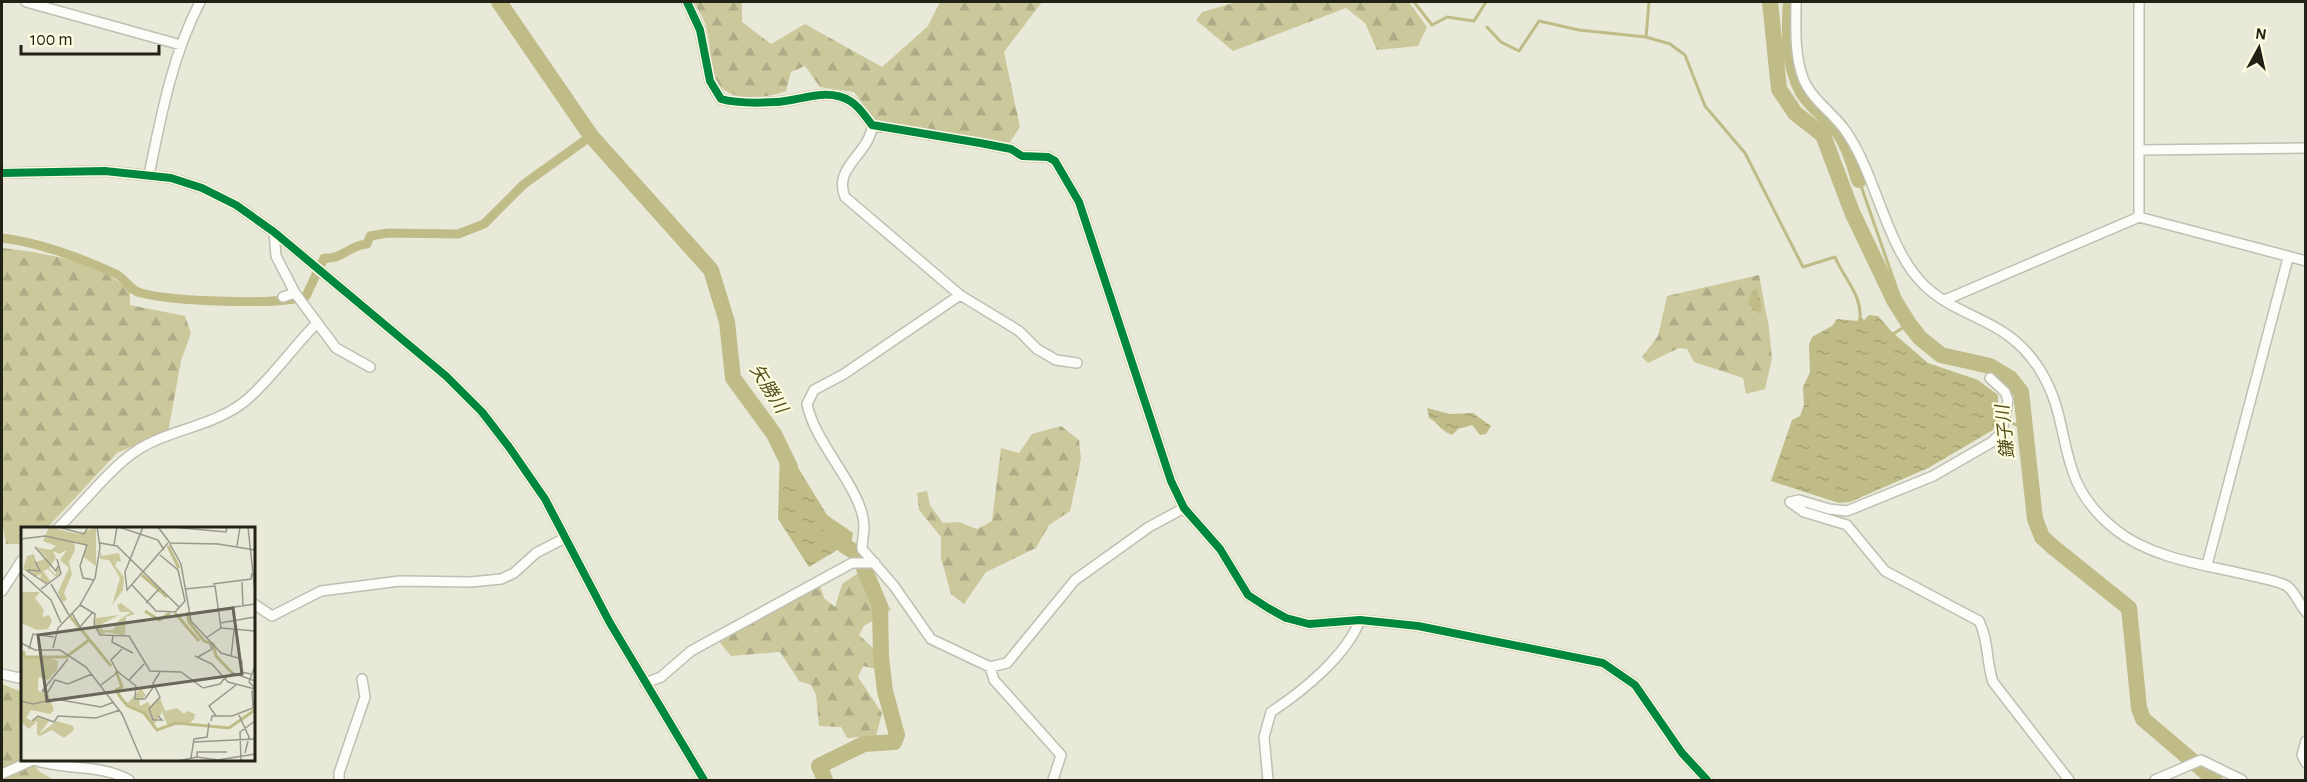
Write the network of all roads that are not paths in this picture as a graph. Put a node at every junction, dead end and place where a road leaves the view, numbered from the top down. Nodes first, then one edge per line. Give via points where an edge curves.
1 (27, 2) edge
2 (200, 2) edge
3 (687, 2) edge
4 (1796, 2) edge
5 (2139, 2) edge
6 (181, 45) junction
7 (872, 124) junction
8 (2306, 148) edge
9 (2139, 150) junction
10 (2, 173) edge
11 (149, 175) junction
12 (2139, 218) junction
13 (274, 232) junction
14 (2288, 258) junction
15 (2306, 261) edge
16 (295, 292) junction
17 (960, 295) junction
18 (283, 297) dead end
19 (1945, 300) junction
20 (316, 324) junction
21 (1077, 363) dead end
22 (370, 367) dead end
23 (1990, 378) dead end
24 (1184, 508) junction
25 (59, 527) edge
26 (563, 538) junction
27 (21, 562) edge
28 (875, 563) junction
29 (2207, 565) junction
30 (2, 591) edge
31 (255, 605) edge
32 (2306, 612) edge
33 (1360, 620) junction
34 (990, 667) junction
35 (2, 674) edge
36 (21, 677) edge
37 (362, 679) dead end
38 (645, 683) junction
39 (2306, 741) edge
40 (29, 761) edge
41 (39, 761) edge
42 (2306, 763) edge
43 (2, 774) edge
44 (129, 780) edge
45 (339, 780) edge
46 (704, 780) edge
47 (1053, 780) edge
48 (1268, 780) edge
49 (1707, 780) edge
50 (2069, 780) edge
51 (2155, 780) edge
52 (2242, 780) edge

1 - 6 street
2 - 6 street
3 - 7 street via 700,30 710,81 721,99 777,102 831,95 849,100
4 - 19 street via 1795,36 1803,79 1853,142 1906,262 1918,279
5 - 9 street
6 - 11 street
7 - 17 street via 864,149 844,172 845,197
7 - 24 street via 1055,161 1079,202 1164,465
8 - 9 street
9 - 12 street
10 - 11 street via 105,171
11 - 13 street via 202,188 236,205
12 - 14 street
12 - 19 street
13 - 16 street via 276,256
13 - 26 street via 446,376 482,412 545,499
14 - 15 street
14 - 29 street
16 - 18 street
16 - 20 street
17 - 21 street via 1019,331 1037,349 1056,360
17 - 28 street via 814,390 809,397 807,404 830,458 858,502 864,524 862,549
19 - 29 street via 1997,326 2028,354 2049,386 2068,465 2105,521 2142,545
20 - 22 street via 336,348
20 - 25 street via 246,401 193,429 153,441 136,451
23 - 50 street via 2008,400 2002,432 1992,442 1933,476 1847,511 1798,500 1790,502 1804,512 1847,525 1885,571 1979,621 1993,682
24 - 33 street via 1220,549 1248,595 1268,608 1309,624
24 - 34 street via 1075,580 1007,663
26 - 31 street via 501,579 400,580 321,591 272,616
26 - 38 street
27 - 30 street
28 - 34 street via 932,639
28 - 38 street via 852,563 691,651 661,677
29 - 32 street via 2287,586
33 - 48 street via 1354,635 1332,661 1298,694 1271,712 1264,737
33 - 49 street via 1418,626 1603,663 1635,685
34 - 47 street via 994,680 1061,755
35 - 36 street
37 - 45 street via 365,697
38 - 46 street
39 - 42 street via 2302,754
40 - 43 street
41 - 44 street via 97,768
51 - 52 street via 2201,760

